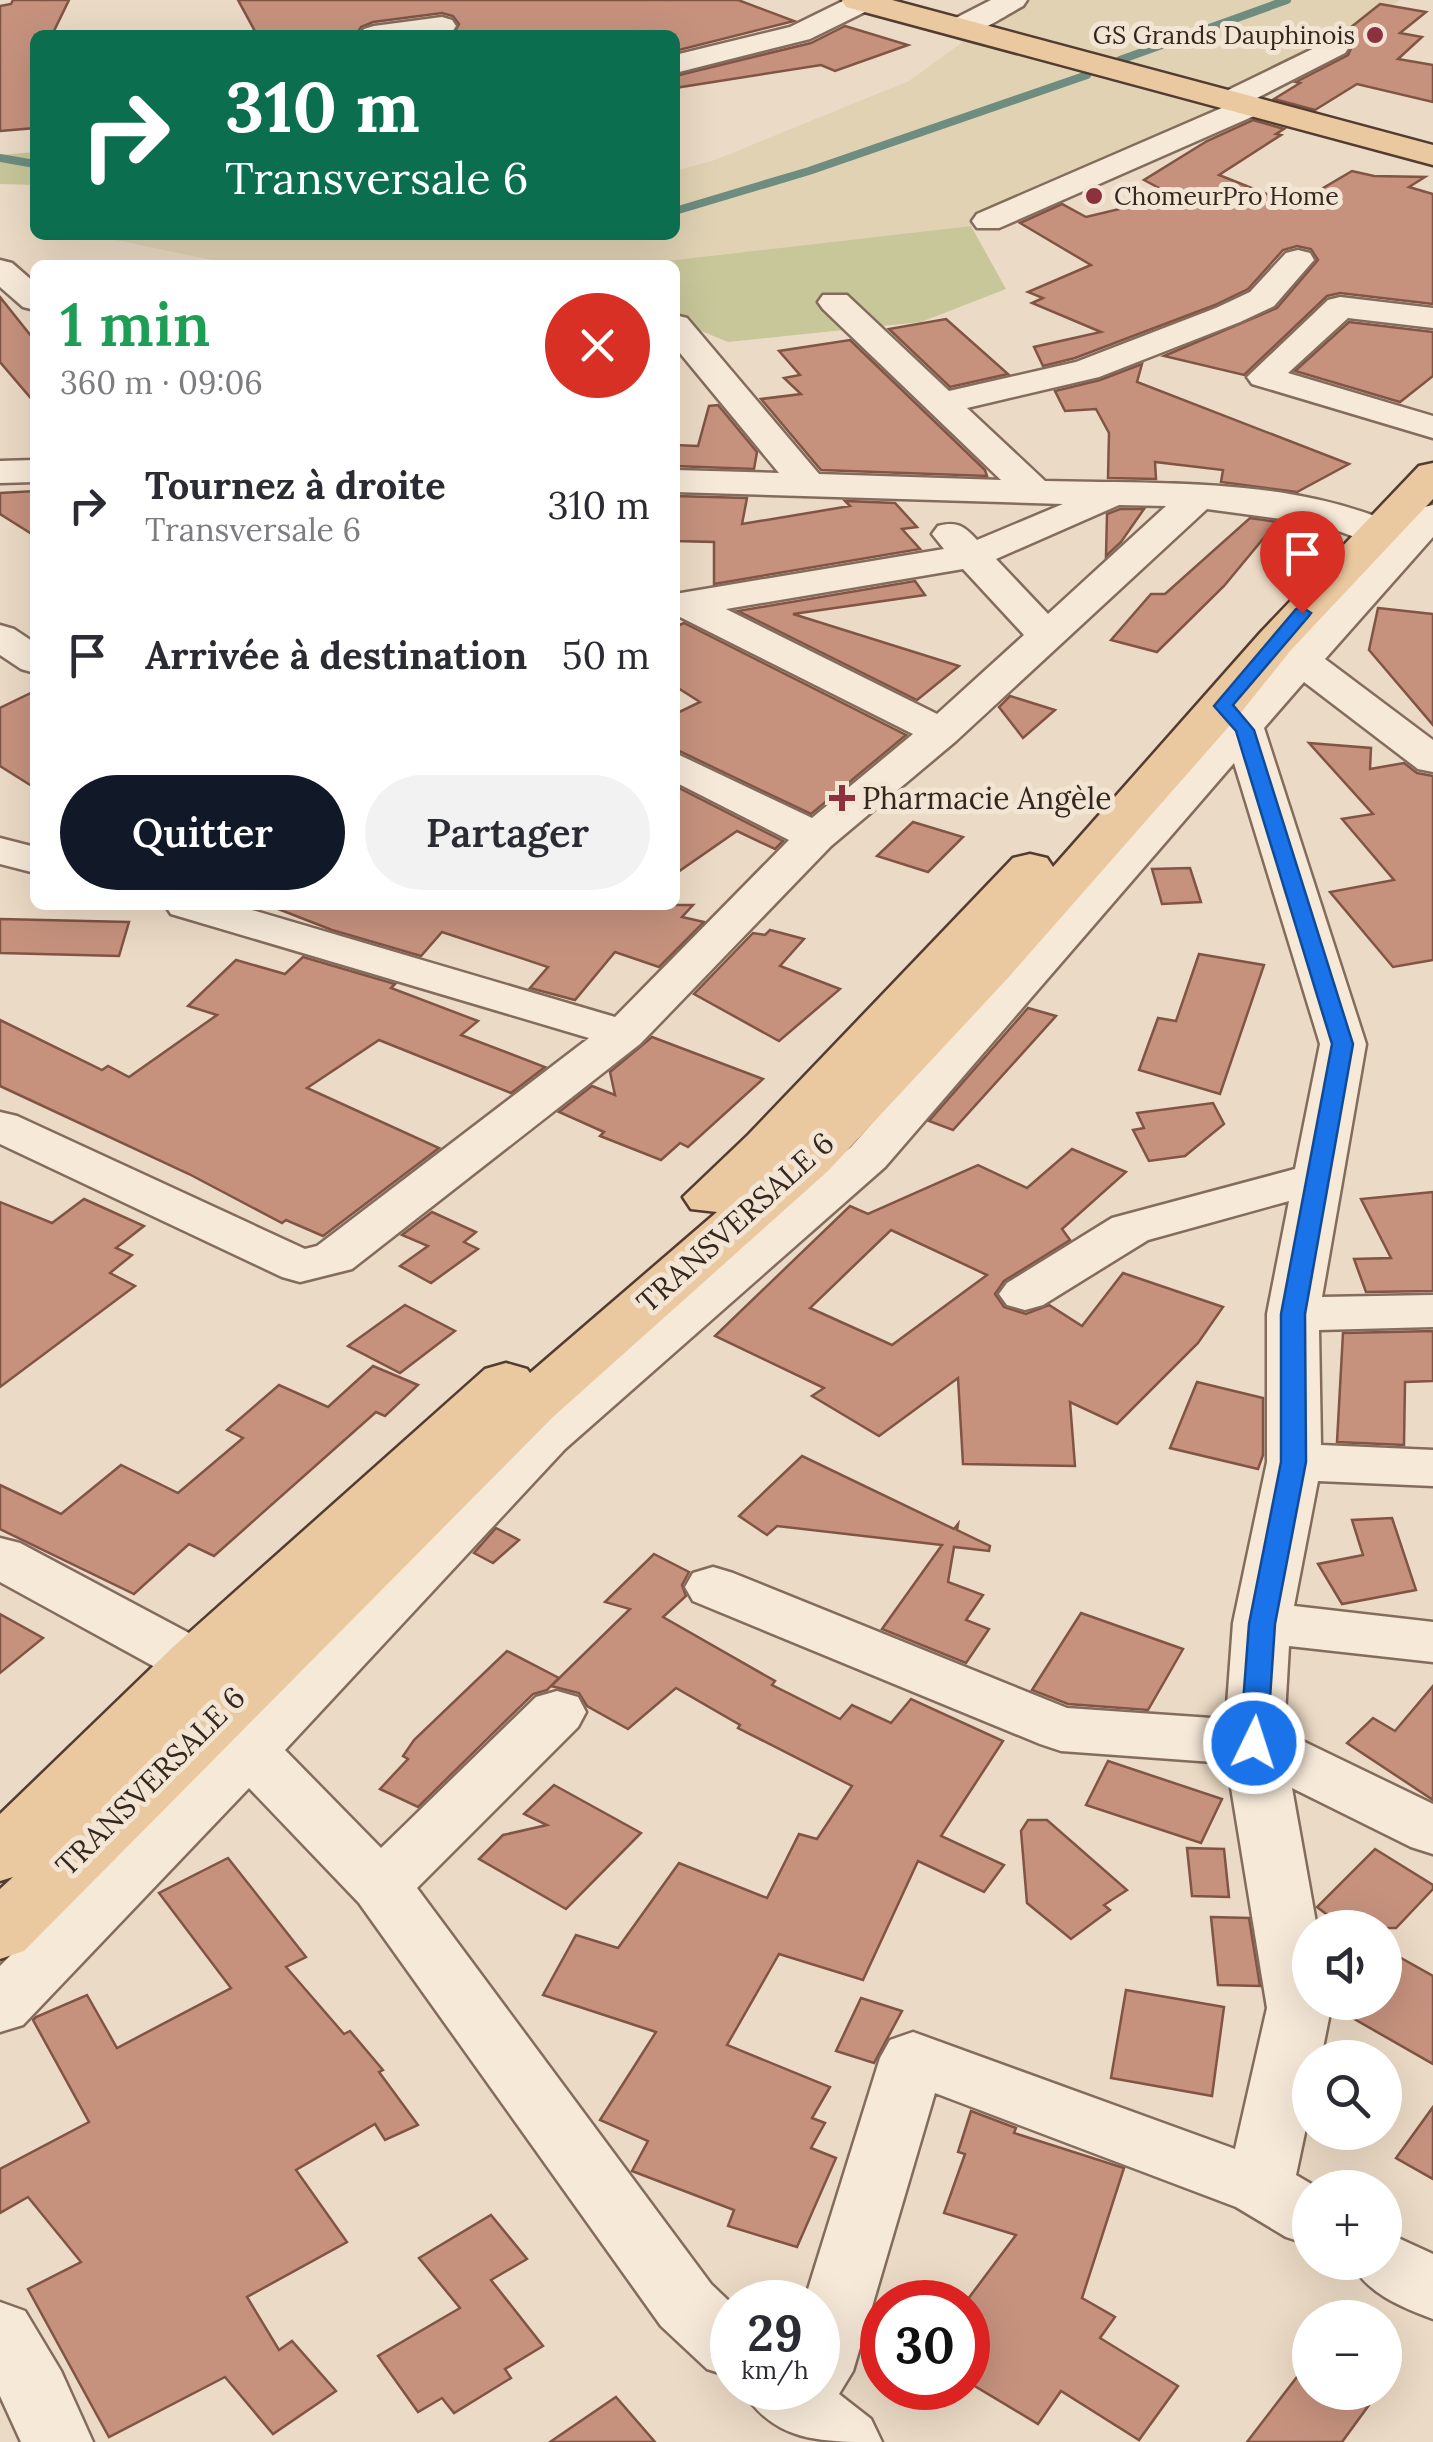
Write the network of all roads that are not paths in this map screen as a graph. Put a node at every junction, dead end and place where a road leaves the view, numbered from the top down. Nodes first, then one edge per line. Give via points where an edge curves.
1 (410, 0) edge
2 (821, 0) edge
3 (1014, 0) edge
4 (868, 2) edge
5 (960, 27) junction
6 (447, 30) edge
7 (1335, 47) dead end
8 (680, 63) edge
9 (1241, 103) junction
10 (1433, 155) edge
11 (988, 221) dead end
12 (1298, 260) dead end
13 (0, 270) edge
14 (30, 296) edge
15 (834, 302) dead end
16 (1433, 318) edge
17 (680, 331) edge
18 (944, 403) junction
19 (1433, 430) edge
20 (30, 471) edge
21 (0, 472) edge
22 (1433, 475) edge
23 (680, 481) edge
24 (808, 485) junction
25 (911, 488) junction
26 (1036, 492) junction
27 (1117, 494) junction
28 (1198, 497) junction
29 (1397, 541) edge
30 (971, 556) junction
31 (680, 605) edge
32 (1047, 636) junction
33 (0, 637) edge
34 (1289, 650) junction
35 (30, 660) edge
36 (30, 667) edge
37 (0, 682) edge
38 (1234, 718) junction
39 (941, 732) junction
40 (1433, 760) edge
41 (680, 769) edge
42 (816, 838) junction
43 (204, 910) edge
44 (624, 1034) junction
45 (0, 1126) edge
46 (1318, 1178) junction
47 (1025, 1294) dead end
48 (1433, 1311) edge
49 (1293, 1314) junction
50 (1294, 1462) junction
51 (1433, 1468) edge
52 (0, 1557) edge
53 (713, 1588) dead end
54 (1262, 1624) junction
55 (1433, 1642) edge
56 (222, 1707) junction
57 (557, 1712) dead end
58 (1254, 1743) junction
59 (1433, 1831) edge
60 (0, 1855) edge
61 (381, 1886) junction
62 (0, 1932) edge
63 (0, 2006) edge
64 (1285, 2202) edge
65 (1402, 2271) edge
66 (1433, 2289) edge
67 (840, 2304) edge
68 (710, 2327) edge
69 (0, 2332) edge
70 (56, 2442) edge

1 - 6 street
2 - 4 street
3 - 5 street
4 - 5 main road
4 - 8 street via 800,33
5 - 9 main road
7 - 9 street
9 - 10 main road
9 - 11 street
12 - 18 street via 1262,299 1228,314 1088,370
13 - 14 street
15 - 18 street
16 - 19 street via 1340,307 1264,376
17 - 24 street
18 - 26 street
19 - 29 main road, TRANSVERSALE 6
20 - 21 street
22 - 29 main road, TRANSVERSALE 6
23 - 24 street
24 - 25 street
25 - 26 street
25 - 30 street
26 - 27 street
27 - 28 street
27 - 30 street
28 - 29 street
28 - 32 street
29 - 34 main road, TRANSVERSALE 6
29 - 56 main road, TRANSVERSALE 6 via 1199,689
30 - 31 street
30 - 32 street
31 - 39 street
32 - 39 street
33 - 35 street
34 - 38 main road, TRANSVERSALE 6
34 - 40 street
36 - 37 street
38 - 46 street via 1343,1044
38 - 56 main road, TRANSVERSALE 6 via 1006,974 810,1160 759,1227
39 - 42 street
41 - 42 street
42 - 44 street
43 - 44 street
44 - 45 street via 334,1258 300,1266
46 - 47 street via 1130,1228
46 - 49 street
48 - 49 street
49 - 50 street
50 - 51 street
50 - 54 street
52 - 56 street
53 - 58 street via 1061,1730
54 - 55 street
54 - 58 street
56 - 60 main road, TRANSVERSALE 6
56 - 61 street
56 - 62 main road, TRANSVERSALE 6
56 - 63 street
57 - 61 street
58 - 59 street
58 - 64 street via 1298,2008
61 - 68 street via 686,2305
64 - 67 street via 912,2058
65 - 66 street
69 - 70 street

